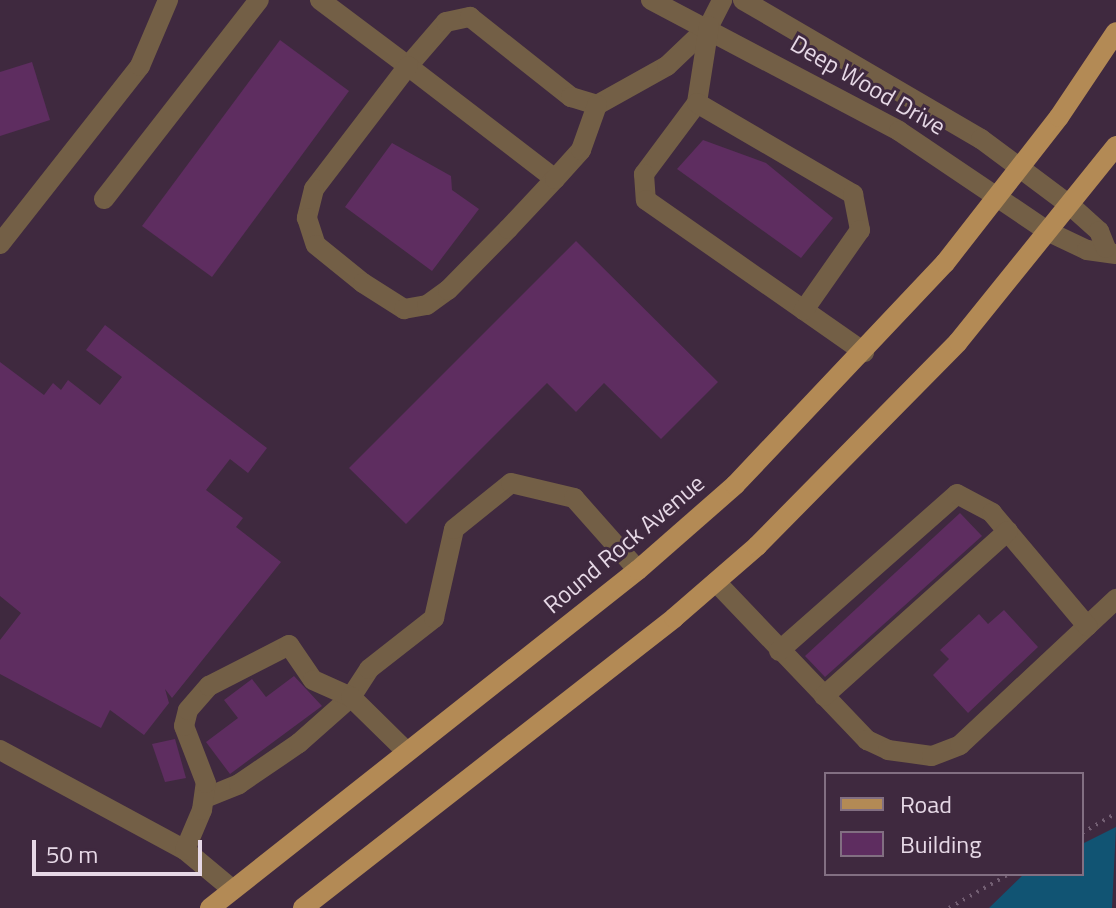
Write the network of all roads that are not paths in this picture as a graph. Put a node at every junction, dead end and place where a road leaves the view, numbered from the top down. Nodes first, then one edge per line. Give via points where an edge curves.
1 (168, 0) edge
2 (259, 0) edge
3 (320, 0) edge
4 (651, 0) edge
5 (722, 0) edge
6 (743, 0) edge
7 (709, 26) junction
8 (1116, 32) edge
9 (408, 66) junction
10 (697, 103) junction
11 (597, 105) junction
12 (1116, 146) edge
13 (1021, 168) junction
14 (555, 179) junction
15 (998, 197) junction
16 (104, 199) dead end
17 (1071, 206) junction
18 (1049, 232) junction
19 (0, 244) edge
20 (1111, 251) edge
21 (804, 310) junction
22 (864, 352) junction
23 (1008, 531) junction
24 (638, 570) junction
25 (716, 582) junction
26 (1116, 599) edge
27 (1087, 626) junction
28 (779, 651) junction
29 (824, 696) junction
30 (351, 697) junction
31 (0, 750) edge
32 (407, 752) junction
33 (205, 798) junction
34 (185, 850) junction
35 (233, 890) junction
36 (210, 908) edge
37 (303, 908) edge

1 - 19 street via 140,66
2 - 16 street
3 - 9 street
4 - 7 street, Deep Wood Drive
5 - 7 street
6 - 13 street, Deep Wood Drive via 938,110
7 - 10 street
7 - 11 street via 667,66
7 - 15 street, Deep Wood Drive via 899,131
8 - 13 main road, Round Rock Avenue
9 - 11 street via 446,22 470,17 571,97
9 - 14 street
9 - 14 street via 314,189 307,218 316,245 363,283 404,309 427,305
10 - 21 street via 644,174 646,200
10 - 21 street via 853,194 860,230
11 - 14 street via 581,150
12 - 17 main road
13 - 15 main road, Round Rock Avenue
13 - 17 street, Deep Wood Drive
15 - 18 street, Deep Wood Drive
15 - 22 main road, Round Rock Avenue
17 - 18 main road
17 - 20 street, Deep Wood Drive via 1099,231
18 - 20 street, Deep Wood Drive via 1087,250
18 - 25 main road via 906,397
21 - 22 street
22 - 24 main road, Round Rock Avenue via 735,485
23 - 27 street
23 - 28 street via 974,499 957,494 942,500
23 - 29 street
24 - 30 street via 574,498 511,483 454,529 434,618 369,669
24 - 32 main road, Round Rock Avenue
25 - 28 street
25 - 37 main road
26 - 27 street
27 - 29 street via 960,745 932,756 888,750 867,740
28 - 29 street
30 - 32 street
30 - 33 street via 275,759
30 - 33 street via 313,680 289,645 209,686 188,710 184,726 206,783
31 - 34 street
32 - 35 main road, Round Rock Avenue
33 - 34 street
34 - 35 street
35 - 36 main road, Round Rock Avenue

